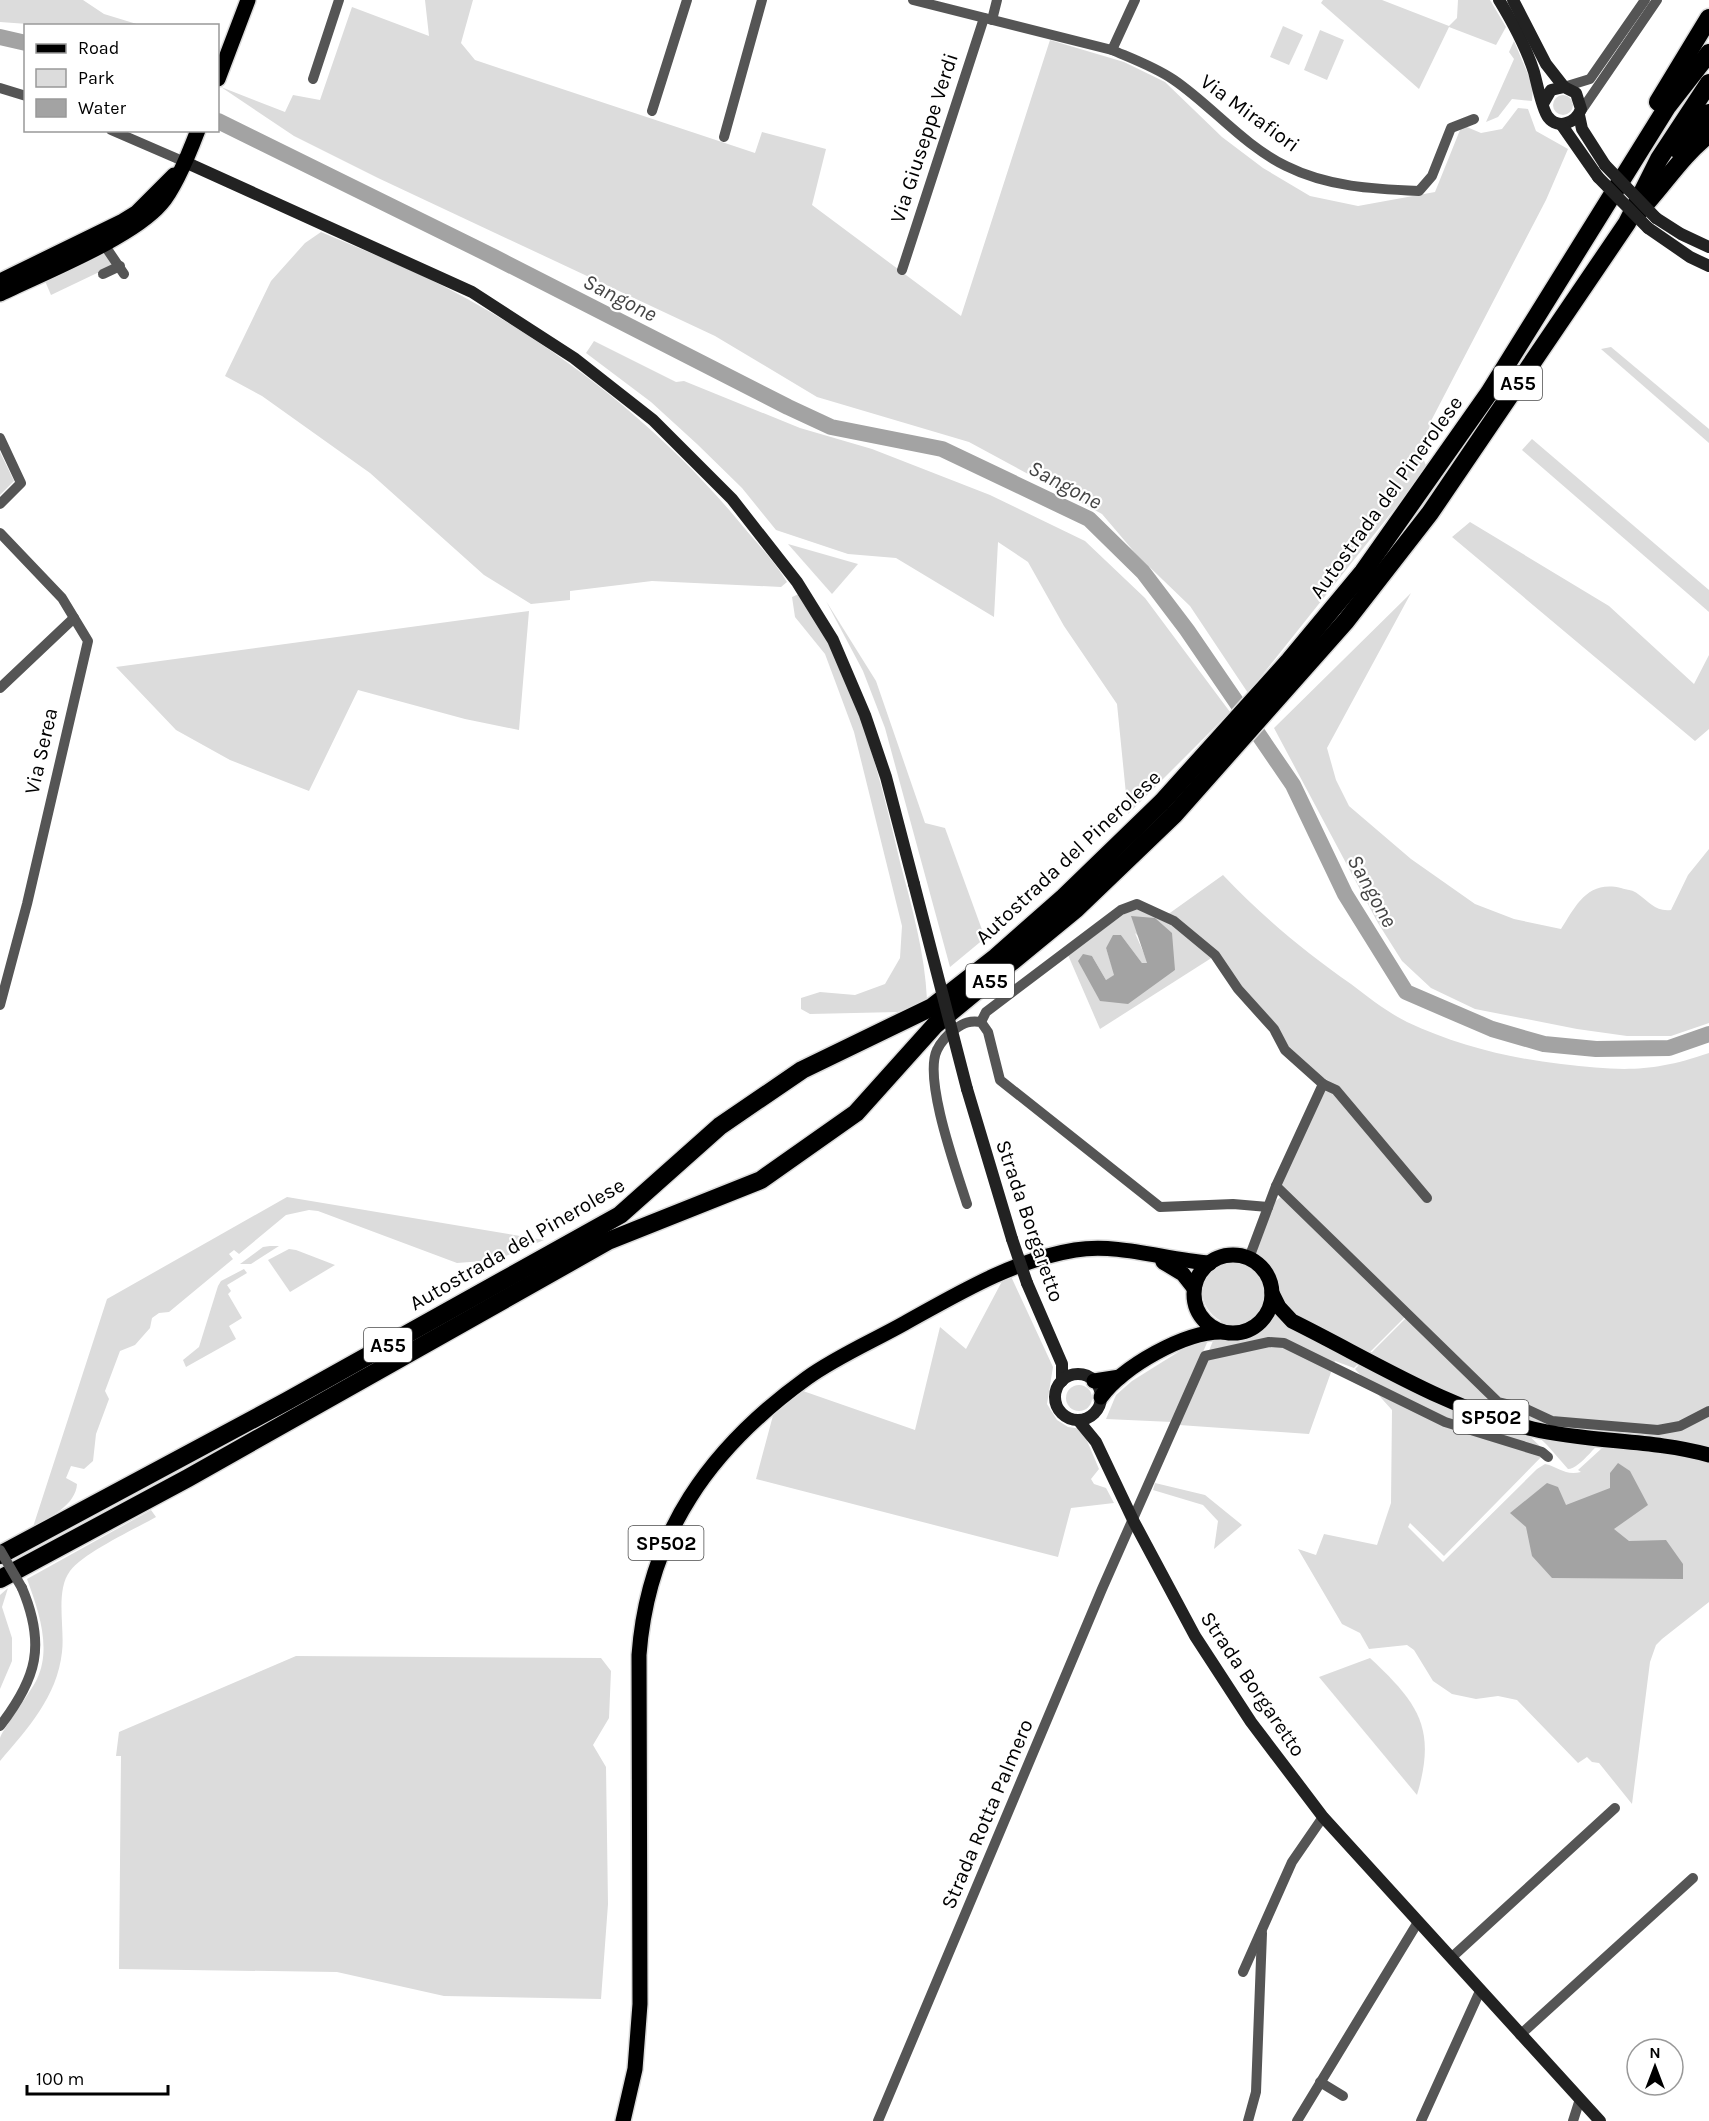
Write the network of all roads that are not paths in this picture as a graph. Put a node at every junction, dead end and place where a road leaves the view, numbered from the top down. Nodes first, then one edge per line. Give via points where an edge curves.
1 (248, 0) edge
2 (339, 0) edge
3 (687, 0) edge
4 (762, 0) edge
5 (913, 0) edge
6 (996, 0) edge
7 (1135, 0) edge
8 (1499, 0) edge
9 (1513, 0) edge
10 (1645, 0) edge
11 (1657, 0) edge
12 (1709, 18) edge
13 (988, 19) junction
14 (1112, 50) junction
15 (1709, 53) edge
16 (219, 76) edge
17 (313, 79) dead end
18 (1709, 83) edge
19 (1564, 87) junction
20 (0, 88) edge
21 (24, 95) edge
22 (1544, 102) junction
23 (652, 111) dead end
24 (1709, 113) edge
25 (1579, 115) junction
26 (1474, 118) dead end
27 (1561, 124) junction
28 (116, 132) edge
29 (197, 132) edge
30 (1709, 134) edge
31 (724, 137) dead end
32 (185, 160) junction
33 (1627, 223) junction
34 (1652, 223) junction
35 (103, 243) junction
36 (1709, 247) edge
37 (1572, 259) junction
38 (1709, 266) edge
39 (902, 270) dead end
40 (103, 274) dead end
41 (0, 282) edge
42 (0, 294) edge
43 (0, 438) edge
44 (0, 504) edge
45 (0, 533) edge
46 (74, 618) junction
47 (0, 688) edge
48 (1168, 808) junction
49 (0, 1005) edge
50 (981, 1022) junction
51 (1323, 1084) junction
52 (1276, 1186) junction
53 (1427, 1198) dead end
54 (967, 1204) dead end
55 (1268, 1206) junction
56 (1141, 1252) junction
57 (1249, 1258) junction
58 (1210, 1263) junction
59 (1194, 1288) junction
60 (1272, 1293) junction
61 (1197, 1309) junction
62 (1293, 1321) junction
63 (1254, 1326) junction
64 (1226, 1332) junction
65 (1179, 1340) junction
66 (1119, 1377) junction
67 (1068, 1378) junction
68 (1094, 1381) junction
69 (1101, 1397) junction
70 (1709, 1411) edge
71 (1094, 1414) junction
72 (1078, 1420) junction
73 (1096, 1442) junction
74 (1709, 1455) edge
75 (1548, 1457) dead end
76 (1134, 1522) junction
77 (0, 1550) edge
78 (0, 1555) edge
79 (0, 1580) edge
80 (0, 1726) edge
81 (1615, 1808) dead end
82 (1323, 1817) junction
83 (1694, 1878) dead end
84 (1418, 1922) junction
85 (1262, 1932) junction
86 (1450, 1958) junction
87 (1243, 1972) dead end
88 (1480, 1991) junction
89 (1520, 2035) junction
90 (1320, 2082) junction
91 (1343, 2096) dead end
92 (1580, 2099) junction
93 (622, 2121) edge
94 (878, 2121) edge
95 (1248, 2121) edge
96 (1297, 2121) edge
97 (1421, 2121) edge
98 (1573, 2121) edge
99 (1600, 2121) edge

1 - 16 main road
2 - 17 street
3 - 23 street
4 - 31 street
5 - 13 street, Via Mirafiori
6 - 13 street, Via Giuseppe Verdi
7 - 14 street
8 - 22 street via 1516,29
9 - 19 street via 1546,64
10 - 19 street via 1590,79
11 - 25 street
12 - 37 highway
13 - 14 street, Via Mirafiori
13 - 39 street, Via Giuseppe Verdi
14 - 26 street, Via Mirafiori via 1175,81 1285,166 1329,183 1419,191 1432,176 1451,128
15 - 37 highway, Autostrada del Pinerolese / A55 via 1667,107
18 - 33 highway, Autostrada del Pinerolese / A55 via 1659,159
19 - 22 street via 1551,90
19 - 25 street via 1579,98
20 - 21 street
22 - 27 street via 1548,118
24 - 33 highway via 1686,138
25 - 27 street
25 - 34 street, bridge via 1582,129 1605,165
27 - 34 street, bridge via 1598,177
28 - 32 street
29 - 32 main road
30 - 33 highway via 1687,153
32 - 35 main road via 168,195 150,215
32 - 41 main road via 136,213
32 - 67 street, Strada Borgaretto, bridge via 472,292 574,358 653,420 732,499 797,582 833,640 865,715 886,777 967,1089 1012,1239
33 - 48 highway, Autostrada del Pinerolese / A55 via 1430,513 1347,621
34 - 36 street
34 - 38 street via 1690,257
35 - 40 street via 122,270
35 - 42 main road
37 - 48 highway, Autostrada del Pinerolese / A55 via 1489,393 1400,521 1333,611
43 - 44 street via 21,483
45 - 46 street, Via Serea via 62,598
46 - 47 street
46 - 49 street, Via Serea via 88,641
48 - 78 highway, Autostrada del Pinerolese / A55 via 996,957 932,1007 802,1070 713,1132 621,1215 288,1401
48 - 79 highway, Autostrada del Pinerolese / A55 via 1076,909 935,1025 856,1113 761,1180 608,1241
50 - 51 street via 986,1012 1121,910 1137,903 1174,921 1215,955 1274,1029 1285,1050
50 - 54 street via 965,1023 951,1033 936,1051 934,1063 935,1092
50 - 55 street via 988,1032 1000,1080 1160,1208
51 - 52 street
51 - 53 street via 1336,1090
52 - 55 street
52 - 70 street via 1498,1402 1552,1421 1658,1430 1680,1426
55 - 57 street
56 - 58 main road, SP502
56 - 59 main road, SP502 via 1177,1269
56 - 93 main road, SP502 via 1108,1248 1045,1257 980,1282 918,1315 808,1377 747,1425 712,1465 682,1509 647,1591 641,1623 640,2004 635,2069
57 - 58 main road, SP502 via 1229,1255
57 - 60 main road, SP502 via 1265,1272
58 - 59 main road
59 - 61 main road
60 - 62 main road, SP502
60 - 63 main road via 1269,1308
61 - 64 main road via 1206,1321
61 - 65 main road
62 - 63 main road, SP502 via 1267,1321
62 - 74 main road, SP502 via 1492,1418 1556,1434
63 - 64 main road, SP502
64 - 65 main road via 1202,1333
65 - 66 main road
66 - 68 main road
66 - 69 main road
67 - 68 street via 1082,1375
67 - 72 street via 1056,1392 1057,1407 1065,1416
68 - 69 street
69 - 71 street
71 - 72 street
71 - 73 street, Strada Borgaretto
72 - 73 street, Strada Borgaretto
73 - 76 street, Strada Borgaretto
75 - 76 street, Strada Rotta Palmero via 1445,1422 1292,1346 1269,1342 1206,1356
76 - 82 street, Strada Borgaretto via 1200,1644 1251,1722
76 - 94 street, Strada Rotta Palmero via 1102,1589
77 - 80 street, bridge via 22,1588 36,1633 31,1678
81 - 86 street
82 - 84 street, Strada Borgaretto
82 - 85 street via 1292,1862
83 - 89 street
84 - 86 street, Strada Borgaretto
84 - 90 street
85 - 87 street
85 - 95 street via 1256,2092
86 - 88 street, Strada Borgaretto
88 - 89 street, Strada Borgaretto
88 - 97 street
89 - 92 street, Strada Borgaretto
90 - 91 street
90 - 96 street
92 - 98 street
92 - 99 street, Strada Borgaretto

